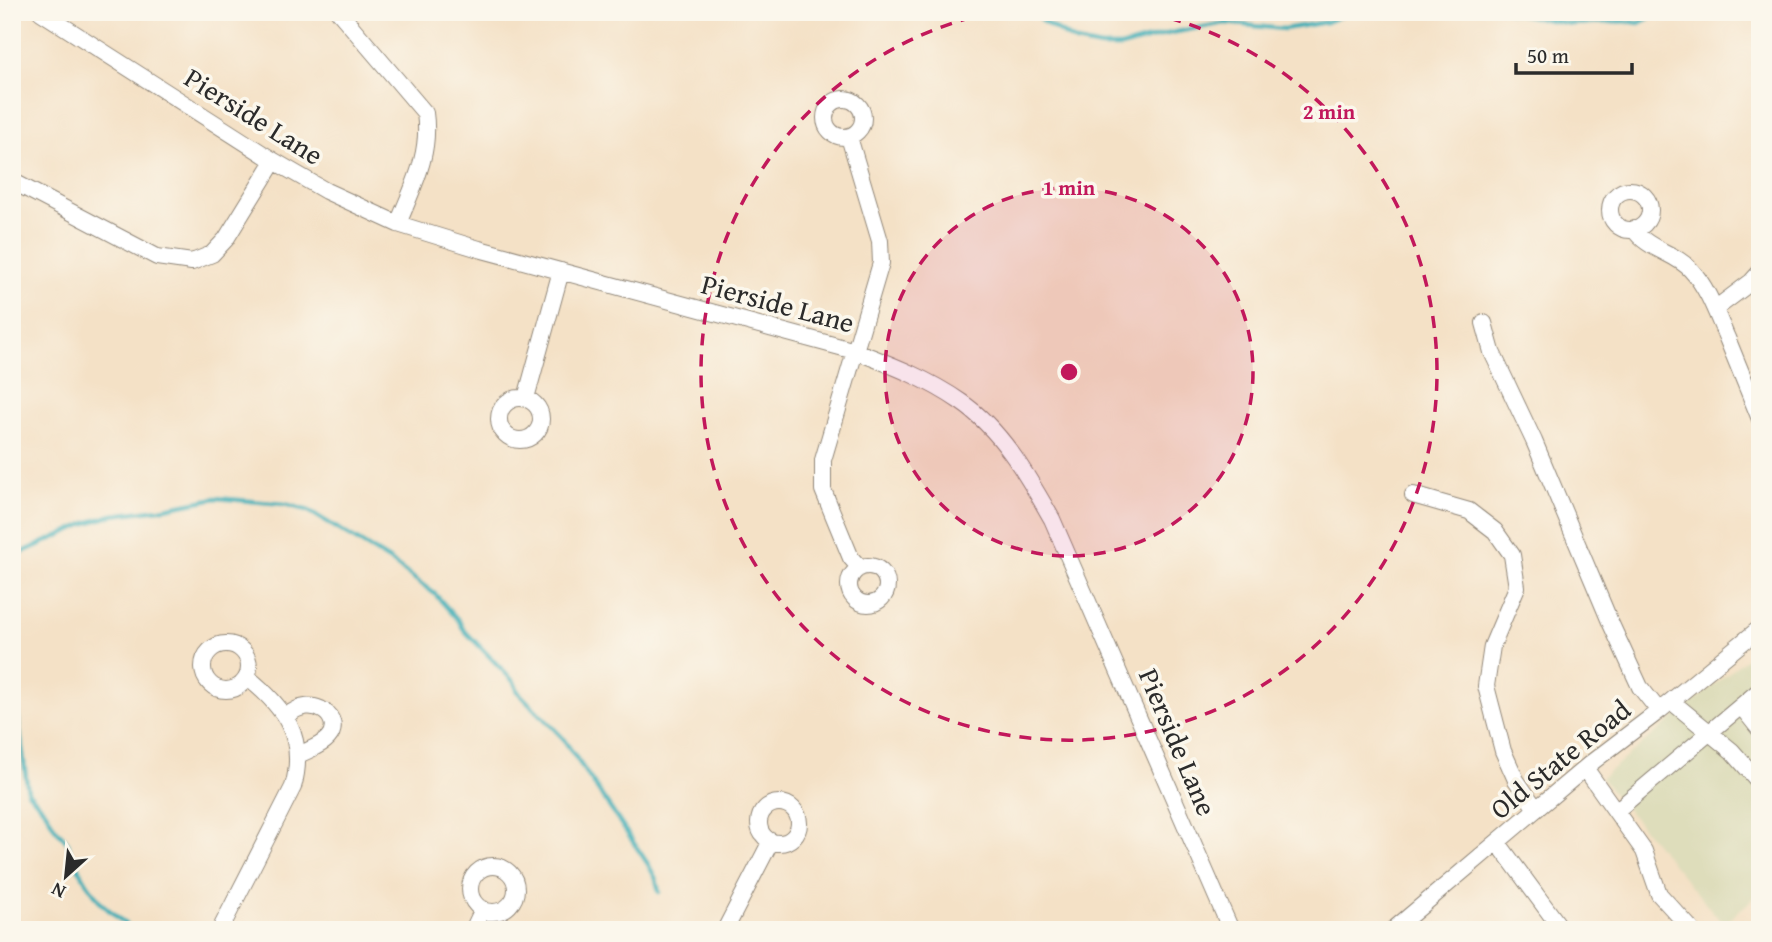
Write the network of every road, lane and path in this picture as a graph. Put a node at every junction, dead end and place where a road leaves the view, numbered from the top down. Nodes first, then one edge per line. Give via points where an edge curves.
1 (41, 12) edge
2 (339, 12) edge
3 (849, 137) dead end
4 (274, 161) junction
5 (12, 181) edge
6 (398, 224) junction
7 (1634, 229) dead end
8 (561, 271) junction
9 (1760, 272) edge
10 (1715, 310) junction
11 (1484, 323) dead end
12 (855, 351) junction
13 (526, 398) dead end
14 (1760, 419) edge
15 (1413, 495) dead end
16 (860, 568) dead end
17 (1760, 628) edge
18 (247, 677) dead end
19 (1760, 690) edge
20 (1741, 705) junction
21 (1665, 706) junction
22 (286, 716) junction
23 (1760, 730) edge
24 (1709, 732) junction
25 (299, 755) junction
26 (1585, 768) junction
27 (1760, 783) edge
28 (1536, 809) junction
29 (1616, 811) junction
30 (771, 841) dead end
31 (1498, 843) junction
32 (483, 909) dead end
33 (220, 930) edge
34 (473, 930) edge
35 (725, 930) edge
36 (1231, 930) edge
37 (1393, 930) edge
38 (1562, 930) edge
39 (1692, 930) edge

1 - 4 street, Pierside Lane
2 - 6 street via 425,113 426,155
3 - 12 street via 880,242 881,263
4 - 5 street via 226,239 212,254 192,262 157,257
4 - 6 street, Pierside Lane
6 - 8 street, Pierside Lane
7 - 10 street via 1639,237 1692,270
8 - 12 street, Pierside Lane
8 - 13 street
9 - 10 street
10 - 14 street
11 - 21 street via 1492,352 1640,687
12 - 16 street via 823,460 822,490 851,558
12 - 36 street, Pierside Lane via 919,377 963,403 1025,471 1052,519
15 - 28 street via 1469,511 1495,531 1513,555 1517,587 1492,646 1486,686 1503,751
17 - 21 street, Old State Road
18 - 22 street via 270,695
19 - 20 street
20 - 23 street
20 - 24 street
21 - 24 street
21 - 26 street, Old State Road
22 - 25 street
22 - 25 street via 296,707 309,705 323,710 331,722 327,739
24 - 27 street
24 - 29 street
25 - 33 street via 293,787
26 - 28 street, Old State Road
26 - 29 street
28 - 31 street, Old State Road
29 - 39 street via 1644,851 1659,894
30 - 35 street
31 - 37 street, Old State Road
31 - 38 street
32 - 34 street

